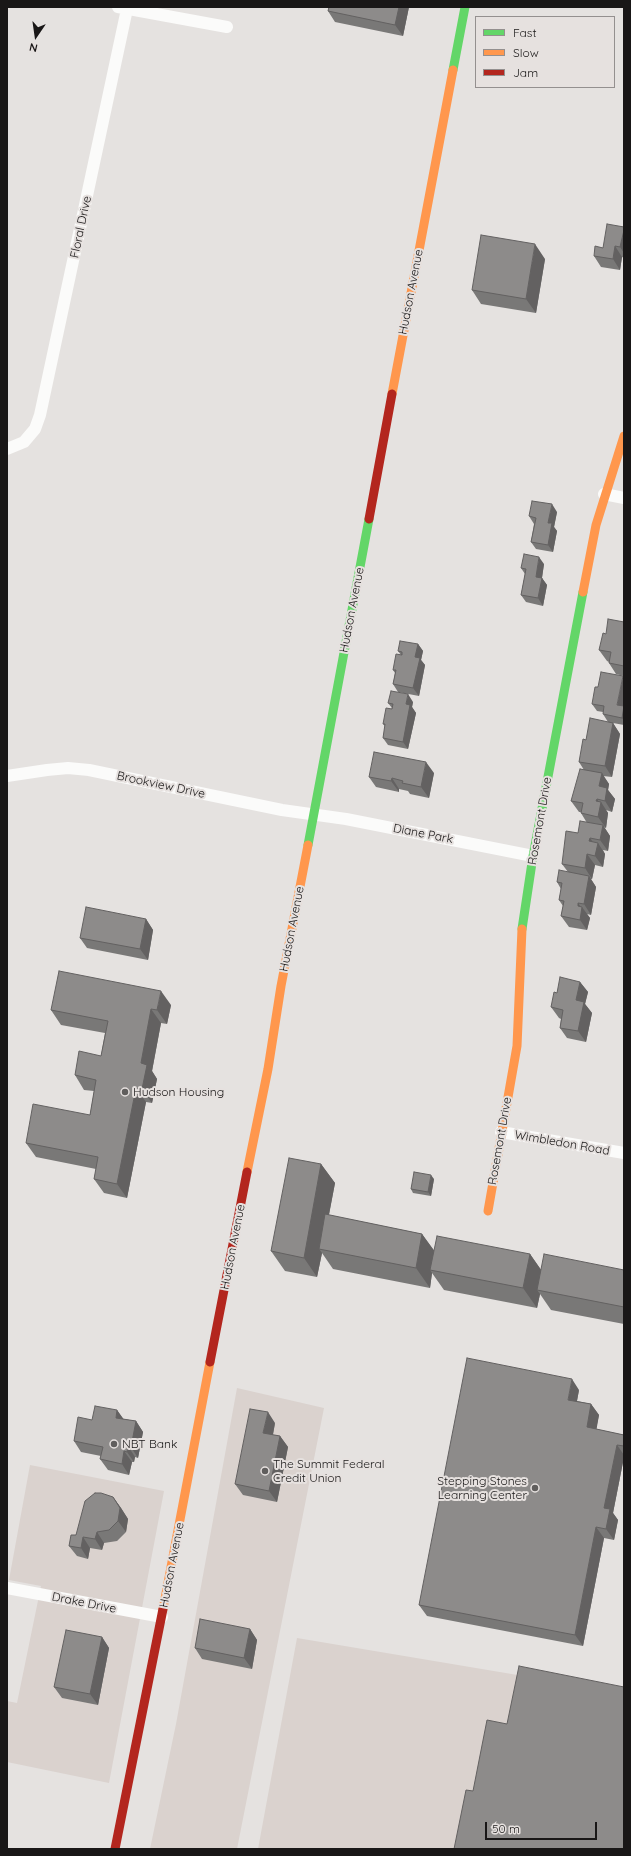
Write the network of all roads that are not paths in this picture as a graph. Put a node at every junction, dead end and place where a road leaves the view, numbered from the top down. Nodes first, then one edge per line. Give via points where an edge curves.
1 (465, 7) edge
2 (123, 8) edge
3 (227, 27) dead end
4 (624, 436) edge
5 (7, 449) edge
6 (604, 494) junction
7 (624, 498) edge
8 (7, 776) edge
9 (313, 815) junction
10 (533, 856) junction
11 (501, 1132) junction
12 (624, 1153) edge
13 (488, 1211) dead end
14 (7, 1588) edge
15 (162, 1617) junction
16 (115, 1849) edge

1 - 9 main road, Hudson Avenue
2 - 3 street
2 - 5 street, Floral Drive via 44,399 35,429 24,442
4 - 6 main road, Rosemont Drive
6 - 7 street
6 - 10 main road, Rosemont Drive
8 - 9 street, Brookview Drive via 68,768 89,770
9 - 10 street, Diane Park via 346,819
9 - 15 main road, Hudson Avenue via 267,1077 198,1421
10 - 11 main road, Rosemont Drive via 521,938 517,1046
11 - 12 street, Wimbledon Road
11 - 13 main road, Rosemont Drive
14 - 15 street, Drake Drive
15 - 16 main road, Hudson Avenue via 144,1694

